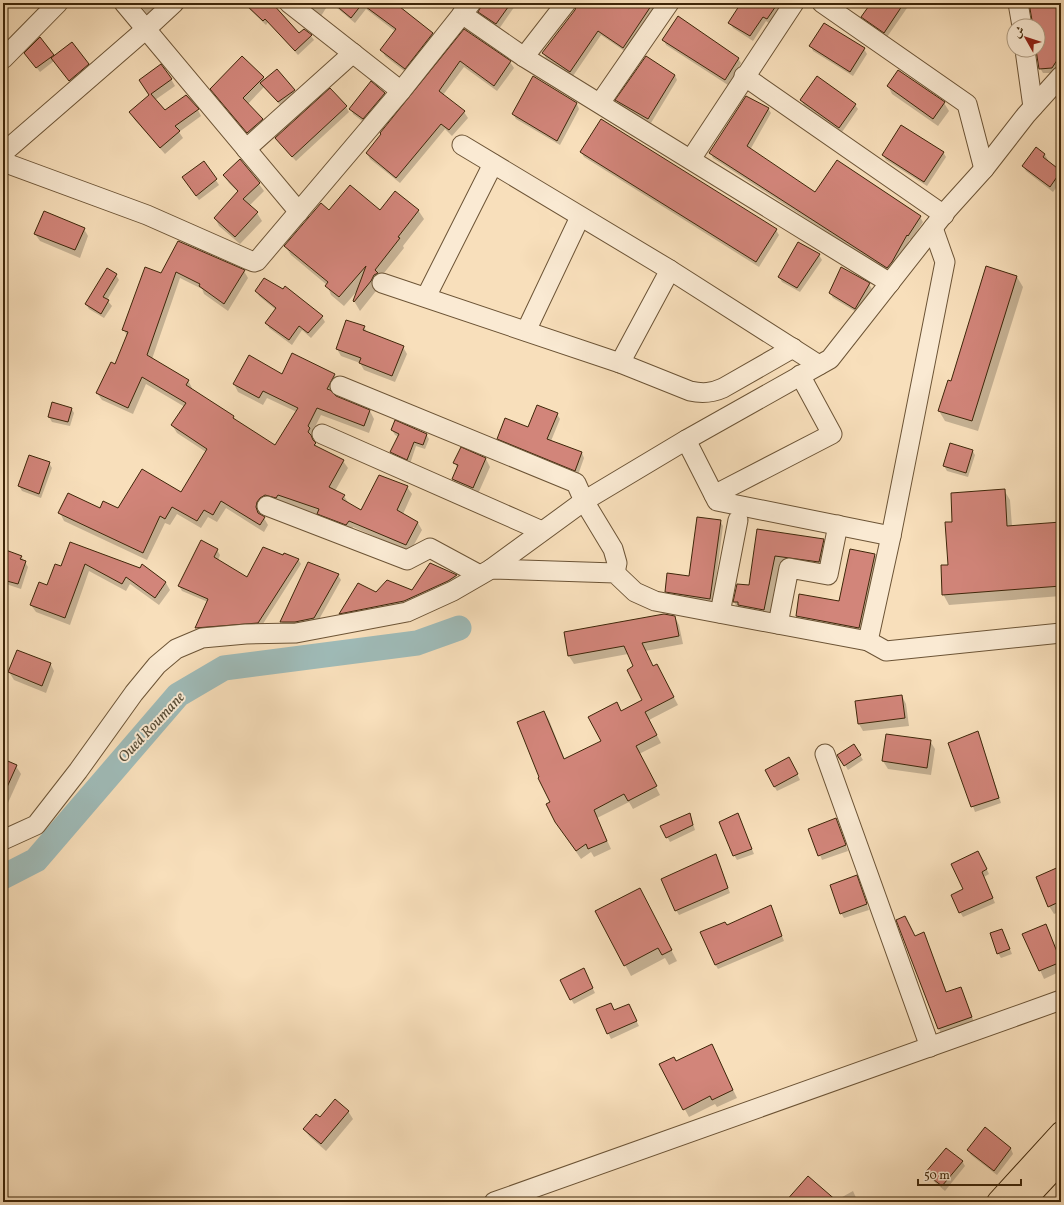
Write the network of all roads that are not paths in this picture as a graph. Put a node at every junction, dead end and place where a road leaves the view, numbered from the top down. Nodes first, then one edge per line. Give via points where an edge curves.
1 (58, 3) edge
2 (124, 3) edge
3 (174, 3) edge
4 (289, 3) edge
5 (566, 3) edge
6 (669, 3) edge
7 (794, 3) edge
8 (822, 3) edge
9 (1018, 3) edge
10 (467, 8) edge
11 (1021, 18) edge
12 (146, 29) junction
13 (353, 53) junction
14 (524, 57) junction
15 (1026, 58) edge
16 (3, 59) edge
17 (744, 76) junction
18 (1061, 76) edge
19 (401, 91) junction
20 (600, 103) junction
21 (1033, 107) junction
22 (462, 145) dead end
23 (246, 149) junction
24 (3, 153) edge
25 (691, 159) junction
26 (3, 162) edge
27 (493, 164) junction
28 (984, 169) junction
29 (299, 212) junction
30 (580, 216) junction
31 (938, 221) junction
32 (670, 270) junction
33 (382, 283) dead end
34 (890, 283) junction
35 (426, 297) junction
36 (526, 331) junction
37 (793, 348) junction
38 (620, 363) junction
39 (819, 365) junction
40 (800, 375) junction
41 (340, 386) dead end
42 (322, 434) dead end
43 (686, 440) junction
44 (714, 495) junction
45 (584, 501) junction
46 (267, 506) dead end
47 (738, 520) dead end
48 (838, 525) junction
49 (542, 531) junction
50 (891, 536) junction
51 (485, 572) junction
52 (615, 573) junction
53 (720, 613) junction
54 (778, 624) junction
55 (1061, 633) edge
56 (868, 641) junction
57 (825, 754) dead end
58 (3, 840) edge
59 (1061, 1000) edge
60 (930, 1047) junction
61 (1061, 1133) edge
62 (1061, 1161) edge
63 (494, 1202) edge
64 (998, 1202) edge
65 (1023, 1202) edge

1 - 16 street
2 - 12 street
3 - 12 street
4 - 13 street
5 - 14 street
6 - 20 street
7 - 17 street
8 - 28 street via 967,104
9 - 11 street
10 - 14 street
10 - 19 street
12 - 23 street
12 - 24 street
13 - 19 street
13 - 23 street
14 - 20 street
15 - 21 street
17 - 25 street
17 - 31 street
18 - 21 street
19 - 29 street
20 - 25 street
21 - 28 street
22 - 27 street
23 - 29 street
25 - 34 street
26 - 29 street via 147,215 254,262 258,261
27 - 30 street
27 - 35 street
28 - 31 street
30 - 32 street
30 - 36 street
31 - 34 street
31 - 50 street via 945,262
32 - 37 street
32 - 38 street
33 - 35 street
34 - 39 street via 830,359
35 - 36 street
36 - 38 street
37 - 38 street via 712,393 690,391
37 - 39 street
39 - 40 street
40 - 43 street
40 - 44 street via 832,434
41 - 45 street via 576,483
42 - 49 street
43 - 44 street
43 - 45 street
44 - 48 street via 717,501
45 - 49 street
45 - 52 street via 613,549 617,563
46 - 51 street via 407,560 430,548
47 - 53 street
48 - 50 street
48 - 54 street via 828,575 789,568
49 - 51 street
50 - 56 street
51 - 52 street
51 - 58 street via 453,591 407,612 296,633 202,638 176,649 157,665 134,693 36,825
52 - 53 street via 635,592 655,601
53 - 54 street
54 - 56 street
55 - 56 street via 886,651
57 - 60 street
59 - 60 street
60 - 63 street
61 - 64 main road
62 - 65 main road

